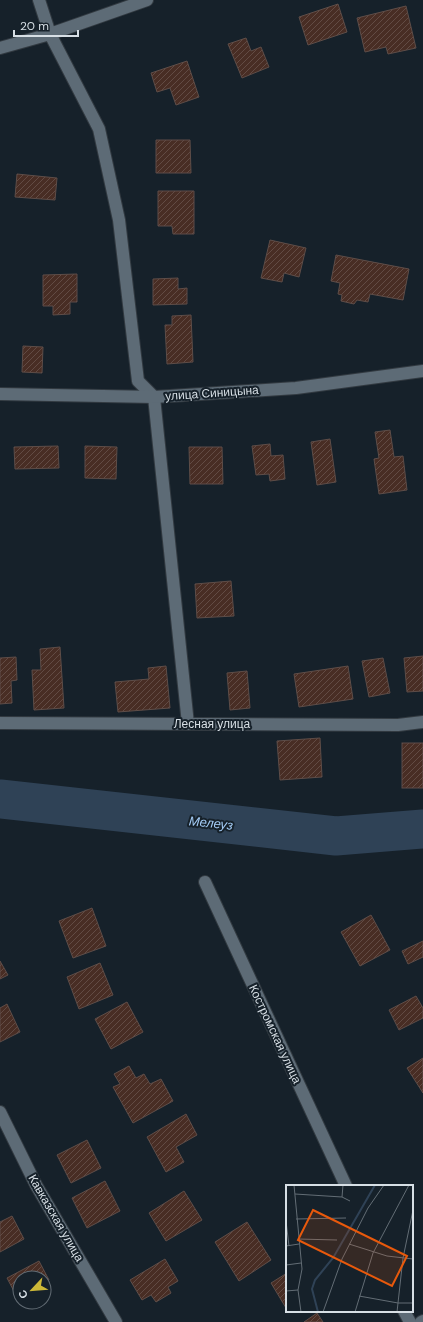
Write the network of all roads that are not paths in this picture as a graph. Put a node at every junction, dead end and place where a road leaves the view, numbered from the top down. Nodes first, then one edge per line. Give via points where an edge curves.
1 (39, 0) edge
2 (147, 0) edge
3 (50, 34) junction
4 (0, 48) edge
5 (423, 371) edge
6 (0, 394) edge
7 (154, 397) junction
8 (423, 722) edge
9 (0, 723) edge
10 (188, 724) junction
11 (204, 882) dead end
12 (0, 1112) edge
13 (346, 1185) edge
14 (405, 1312) edge
15 (116, 1322) edge
16 (410, 1322) edge

1 - 3 street
2 - 3 street
3 - 4 street
3 - 7 street via 99,129 119,220 138,381
5 - 7 street, улица Синицына via 296,388
6 - 7 street, улица Синицына
7 - 10 street
8 - 10 street, Лесная улица
9 - 10 street, Лесная улица
11 - 13 street, Костромская улица
12 - 15 street, Кавказская улица via 36,1185
14 - 16 street

